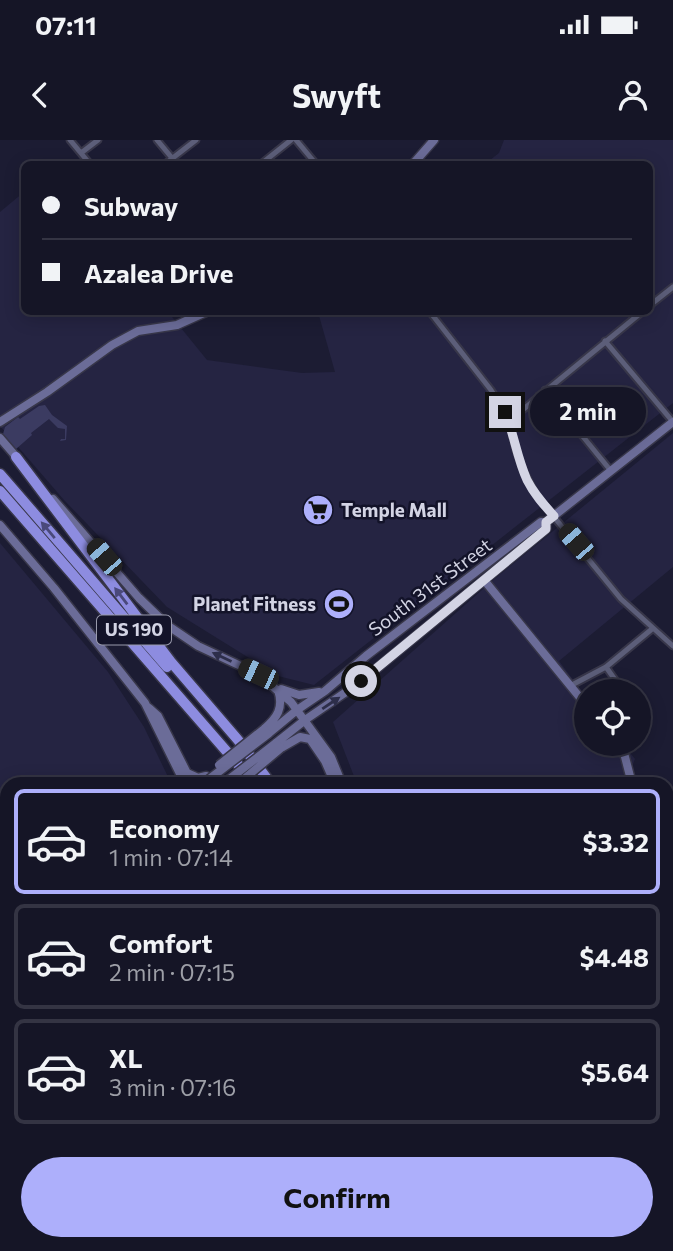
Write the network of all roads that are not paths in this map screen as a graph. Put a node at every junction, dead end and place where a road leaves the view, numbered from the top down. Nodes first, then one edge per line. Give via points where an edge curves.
1 (70, 140) edge
2 (98, 140) edge
3 (157, 140) edge
4 (196, 140) edge
5 (294, 140) edge
6 (434, 140) edge
7 (81, 153) junction
8 (88, 161) edge
9 (173, 161) edge
10 (175, 161) edge
11 (265, 161) edge
12 (313, 161) edge
13 (416, 161) edge
14 (673, 287) edge
15 (653, 303) edge
16 (199, 315) edge
17 (432, 315) edge
18 (638, 315) edge
19 (605, 341) junction
20 (545, 390) junction
21 (509, 421) junction
22 (0, 422) edge
23 (673, 423) edge
24 (0, 438) edge
25 (16, 457) junction
26 (611, 471) junction
27 (0, 474) edge
28 (0, 491) edge
29 (0, 498) edge
30 (550, 519) junction
31 (0, 525) edge
32 (55, 555) junction
33 (484, 580) junction
34 (652, 629) junction
35 (673, 646) edge
36 (606, 667) junction
37 (615, 679) edge
38 (570, 686) junction
39 (171, 687) junction
40 (276, 688) junction
41 (325, 691) junction
42 (574, 691) edge
43 (145, 703) junction
44 (298, 710) junction
45 (305, 720) junction
46 (266, 732) junction
47 (278, 745) junction
48 (170, 754) junction
49 (625, 756) edge
50 (176, 777) edge
51 (182, 777) edge
52 (194, 777) edge
53 (210, 777) edge
54 (233, 777) edge
55 (243, 777) edge
56 (245, 777) edge
57 (249, 777) edge
58 (265, 777) edge
59 (266, 777) edge
60 (332, 777) edge
61 (339, 777) edge
62 (630, 777) edge

1 - 7 street
2 - 7 street
3 - 9 street
4 - 10 street
5 - 11 street
5 - 12 street
6 - 13 main road
7 - 8 street
14 - 15 street
16 - 22 main road via 177,325 138,331
17 - 21 street via 491,390
18 - 19 street
19 - 20 street
19 - 23 street
20 - 21 street
20 - 26 street
21 - 30 street via 529,483
23 - 26 main road, South 31st Street
24 - 25 main road
40 -> 25 main road via 167,625
59 -> 25 highway via 171,662
26 - 30 main road, South 31st Street
58 -> 27 highway, US 190
28 - 32 highway, US 190
29 - 32 highway
30 - 33 main road, South 31st Street via 546,529
30 - 34 street
30 - 41 main road, South 31st Street
31 - 43 main road
32 - 39 highway, US 190
33 - 38 main road
45 -> 33 main road, South 31st Street
34 - 35 street
34 - 36 street
36 - 37 street
36 - 38 street
38 - 42 main road
39 - 55 highway
39 - 57 highway, US 190
40 - 41 main road via 299,695
40 - 44 main road
40 - 46 main road via 281,705
41 - 44 main road, South 31st Street
43 - 48 main road
43 - 52 main road via 158,716 187,773
44 - 45 main road
44 - 46 main road, South 31st Street
45 - 47 main road, South 31st Street
45 - 61 main road
46 - 53 main road, South 31st Street, bridge
47 - 54 main road, South 31st Street, bridge
47 - 56 main road, bridge
47 - 60 main road via 300,737 310,739
48 - 50 main road
48 - 51 main road
49 - 62 main road

